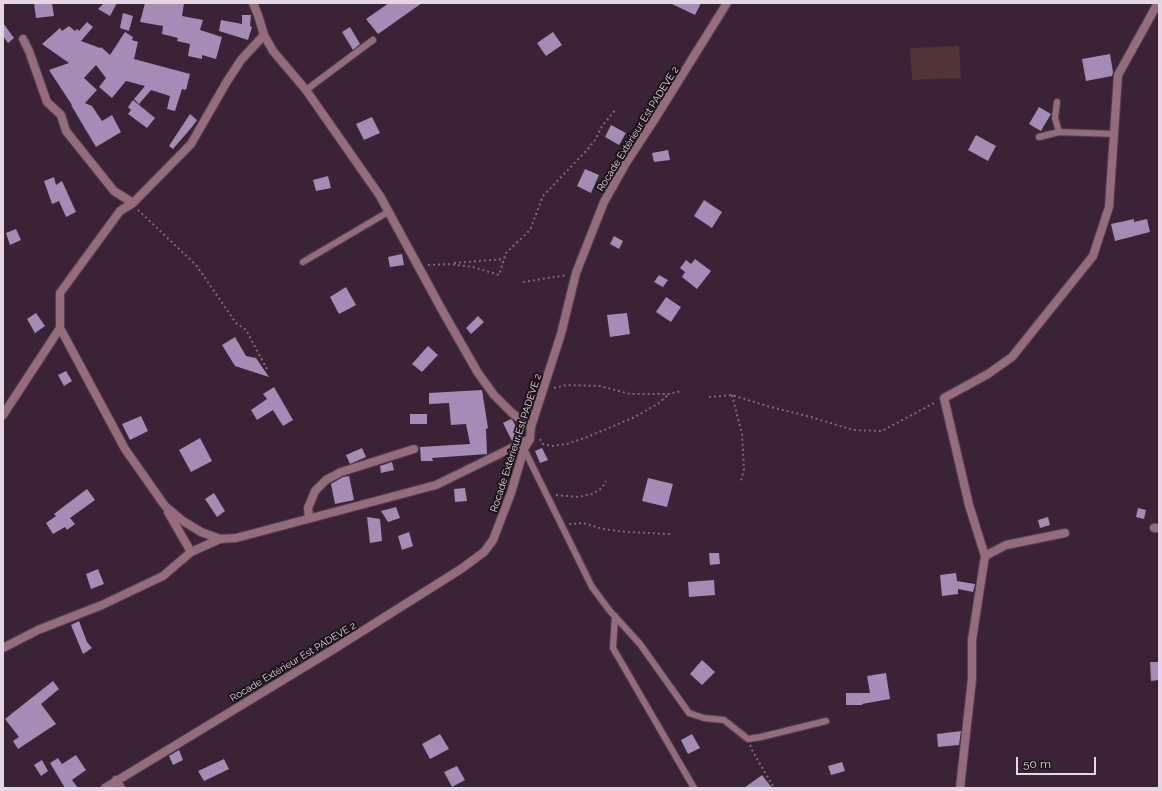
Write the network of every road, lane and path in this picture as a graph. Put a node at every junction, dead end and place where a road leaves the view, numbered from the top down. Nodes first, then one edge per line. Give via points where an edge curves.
1 (253, 3) edge
2 (727, 3) edge
3 (1158, 3) edge
4 (264, 34) junction
5 (23, 39) dead end
6 (373, 40) dead end
7 (306, 90) junction
8 (1057, 102) dead end
9 (616, 109) dead end
10 (1059, 132) junction
11 (1114, 134) junction
12 (1039, 137) dead end
13 (132, 203) junction
14 (388, 212) junction
15 (504, 259) junction
16 (303, 262) dead end
17 (448, 264) junction
18 (417, 266) junction
19 (576, 273) junction
20 (523, 282) dead end
21 (60, 328) junction
22 (267, 369) dead end
23 (543, 391) junction
24 (680, 391) dead end
25 (669, 394) junction
26 (732, 395) junction
27 (709, 397) dead end
28 (944, 398) junction
29 (3, 415) edge
30 (531, 427) junction
31 (530, 440) junction
32 (414, 449) dead end
33 (524, 449) junction
34 (606, 481) dead end
35 (741, 481) dead end
36 (546, 494) junction
37 (165, 506) junction
38 (309, 518) junction
39 (562, 525) junction
40 (1065, 533) dead end
41 (670, 534) dead end
42 (220, 539) junction
43 (191, 552) junction
44 (984, 556) junction
45 (615, 616) junction
46 (3, 648) edge
47 (826, 721) dead end
48 (753, 752) dead end
49 (116, 780) junction
50 (105, 788) edge
51 (121, 788) edge
52 (694, 788) edge
53 (774, 788) edge
54 (960, 788) edge

1 - 4 street
2 - 19 street, Rocade Extérieur Est PADEVE 2 via 604,202
3 - 11 street via 1118,75
4 - 7 street via 273,51
4 - 13 street via 241,60 191,144
5 - 13 street via 48,102 61,116 66,131 114,191
6 - 7 lane
7 - 14 street via 352,154
8 - 10 lane via 1055,118
9 - 15 path via 587,150 543,196 530,230 506,253
10 - 11 lane
10 - 12 lane
11 - 28 street via 1110,207 1093,256 1012,357 988,374
13 - 21 street via 120,211 60,293
13 - 22 path via 196,265 236,323 246,330
14 - 16 lane
14 - 18 street
15 - 17 path
15 - 17 path via 499,275 473,266
17 - 18 path
18 - 30 street via 478,373 494,395
19 - 20 path
19 - 23 street, Rocade Extérieur Est PADEVE 2
21 - 29 street
21 - 37 street via 125,449
23 - 25 path via 567,385 600,386 630,394
23 - 30 street, Rocade Extérieur Est PADEVE 2
24 - 25 path
25 - 30 path via 635,417 567,444 543,444
26 - 27 path
26 - 28 path via 853,430 882,430
26 - 35 path via 742,434 744,468
28 - 44 street via 969,505
30 - 31 street, Rocade Extérieur Est PADEVE 2
31 - 33 street, Rocade Extérieur Est PADEVE 2
31 - 38 street via 436,484
32 - 38 street via 341,472 326,480 315,491 308,508
33 - 36 lane
33 - 49 street, Rocade Extérieur Est PADEVE 2 via 501,522 494,540 484,552 334,648
34 - 36 path via 602,488 592,494 578,497
36 - 39 lane
37 - 42 street via 182,521
37 - 43 street
38 - 42 street via 236,538
39 - 41 path via 583,523 603,529
39 - 45 lane via 592,587
40 - 44 street via 1006,545
42 - 43 street
43 - 46 street via 164,576 102,605 38,630
44 - 54 street via 972,640 972,679
45 - 47 lane via 640,644 689,713 724,720 748,739
45 - 52 lane via 613,648
48 - 53 path
49 - 50 street, Rocade Extérieur Est PADEVE 2
49 - 51 street

